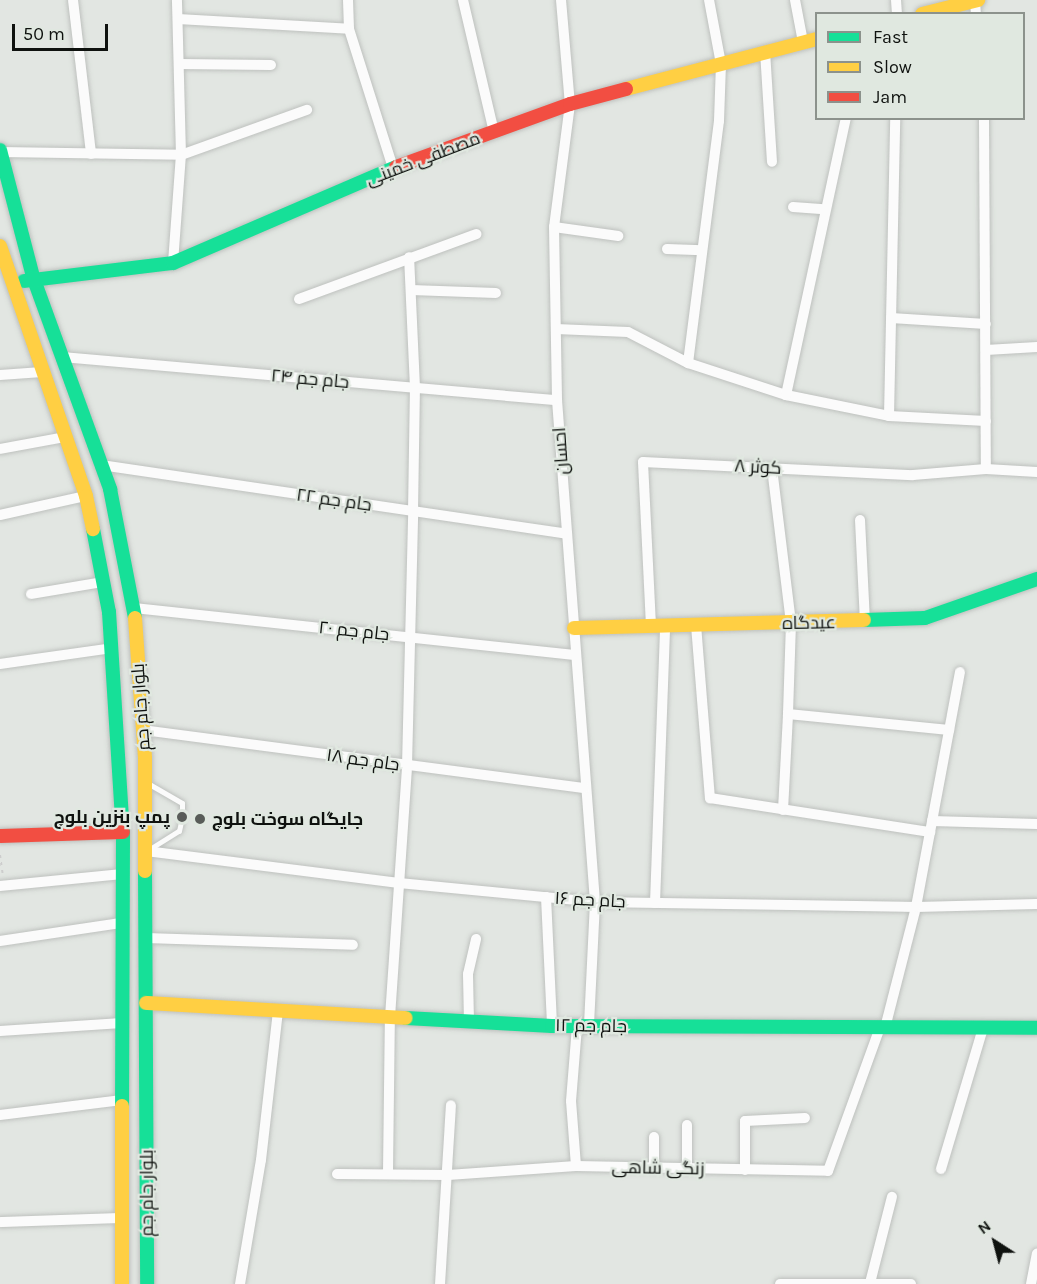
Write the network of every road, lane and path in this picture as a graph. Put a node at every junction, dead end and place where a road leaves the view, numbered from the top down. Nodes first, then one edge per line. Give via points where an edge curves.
1 (73, 0) edge
2 (177, 0) edge
3 (348, 0) edge
4 (463, 0) edge
5 (561, 0) edge
6 (710, 0) edge
7 (795, 0) edge
8 (976, 0) edge
9 (930, 12) edge
10 (178, 18) junction
11 (349, 29) junction
12 (810, 41) edge
13 (765, 51) junction
14 (179, 64) junction
15 (721, 64) junction
16 (271, 65) dead end
17 (570, 104) junction
18 (307, 110) dead end
19 (846, 120) edge
20 (895, 120) edge
21 (984, 120) edge
22 (494, 132) junction
23 (0, 151) edge
24 (91, 154) junction
25 (181, 155) junction
26 (772, 162) dead end
27 (393, 168) junction
28 (793, 207) dead end
29 (824, 209) junction
30 (554, 227) junction
31 (477, 234) dead end
32 (618, 236) dead end
33 (0, 246) edge
34 (667, 249) dead end
35 (702, 249) junction
36 (409, 257) junction
37 (173, 263) junction
38 (33, 277) junction
39 (5, 287) edge
40 (411, 290) junction
41 (496, 294) dead end
42 (298, 299) dead end
43 (891, 318) junction
44 (986, 324) junction
45 (556, 329) junction
46 (1037, 347) edge
47 (986, 350) junction
48 (62, 357) junction
49 (688, 363) junction
50 (42, 372) junction
51 (0, 375) edge
52 (416, 388) junction
53 (786, 395) junction
54 (557, 400) junction
55 (889, 416) junction
56 (986, 421) junction
57 (65, 437) junction
58 (0, 449) edge
59 (101, 465) junction
60 (772, 468) junction
61 (986, 469) junction
62 (1037, 472) edge
63 (86, 496) junction
64 (413, 512) junction
65 (0, 515) edge
66 (860, 520) dead end
67 (567, 534) junction
68 (1037, 579) edge
69 (103, 582) junction
70 (31, 594) dead end
71 (134, 608) junction
72 (110, 612) junction
73 (865, 622) junction
74 (791, 623) junction
75 (696, 625) junction
76 (658, 626) junction
77 (574, 627) junction
78 (410, 637) junction
79 (112, 648) junction
80 (575, 655) junction
81 (0, 664) edge
82 (960, 672) dead end
83 (788, 714) junction
84 (143, 730) junction
85 (949, 730) junction
86 (406, 766) junction
87 (145, 781) junction
88 (584, 788) junction
89 (783, 810) junction
90 (932, 821) junction
91 (1037, 824) edge
92 (123, 832) junction
93 (930, 832) junction
94 (0, 836) edge
95 (146, 851) junction
96 (0, 855) edge
97 (122, 874) junction
98 (399, 883) junction
99 (2, 886) edge
100 (546, 897) junction
101 (595, 902) junction
102 (655, 903) junction
103 (1037, 904) edge
104 (916, 907) junction
105 (122, 923) junction
106 (146, 938) junction
107 (476, 939) dead end
108 (0, 941) edge
109 (353, 945) dead end
110 (146, 1003) junction
111 (278, 1011) junction
112 (390, 1017) junction
113 (469, 1022) junction
114 (122, 1023) junction
115 (552, 1026) junction
116 (583, 1026) junction
117 (882, 1028) junction
118 (983, 1028) junction
119 (1037, 1028) edge
120 (0, 1031) edge
121 (122, 1100) junction
122 (451, 1105) dead end
123 (0, 1115) edge
124 (805, 1118) dead end
125 (687, 1125) dead end
126 (654, 1137) dead end
127 (576, 1166) junction
128 (654, 1168) junction
129 (687, 1169) junction
130 (941, 1169) dead end
131 (745, 1170) junction
132 (388, 1172) junction
133 (337, 1174) dead end
134 (448, 1175) junction
135 (892, 1197) dead end
136 (122, 1218) junction
137 (0, 1222) edge
138 (1037, 1254) edge
139 (839, 1283) edge
140 (870, 1283) edge
141 (122, 1284) edge
142 (147, 1284) edge
143 (240, 1284) edge
144 (440, 1284) edge
145 (780, 1284) edge
146 (911, 1284) edge
147 (1031, 1284) edge

1 - 24 street
2 - 10 street
3 - 11 street
4 - 22 street
5 - 17 street, احسان
6 - 15 street
7 - 12 street
8 - 9 street
10 - 11 street
10 - 14 street
11 - 27 street
12 - 13 street, مصطفی خمینی
13 - 15 street, مصطفی خمینی
13 - 26 street
14 - 16 street
14 - 25 street
15 - 17 street, مصطفی خمینی
15 - 35 street via 719,121
17 - 22 street, مصطفی خمینی
17 - 30 street, احسان
18 - 25 street
19 - 29 street
20 - 43 street
21 - 44 street
22 - 27 street, مصطفی خمینی
23 - 24 street
23 - 38 street, بلوار جام جم
24 - 25 street
25 - 37 street
27 - 37 street, مصطفی خمینی
28 - 29 street
29 - 53 street
30 - 32 street
30 - 45 street, احسان
31 - 36 street
33 - 39 street, بلوار جام جم
34 - 35 street
35 - 49 street
36 - 40 street
36 - 42 street
37 - 38 street, مصطفی خمینی
38 - 39 street, مصطفی خمینی
38 - 48 street, بلوار جام جم
39 - 50 street, بلوار جام جم
40 - 41 street
40 - 52 street
43 - 44 street
43 - 55 street
44 - 47 street
45 - 49 street via 628,332
45 - 54 street, احسان
46 - 47 street
47 - 56 street
48 - 52 street, جام جم ۲۴
48 - 59 street, بلوار جام جم
49 - 53 street
50 - 51 street
50 - 57 street, بلوار جام جم
52 - 54 street, جام جم ۲۴
52 - 64 street
53 - 55 street
54 - 67 street, احسان
55 - 56 street
56 - 61 street
57 - 58 street
57 - 63 street, بلوار جام جم
59 - 64 street, جام جم ۲۲
59 - 71 street, بلوار جام جم
60 - 61 street, کوثر ۸ via 913,475
60 - 74 street
60 - 76 street, کوثر ۸ via 643,462
61 - 62 street, کوثر ۸
63 - 65 street
63 - 69 street, بلوار جام جم
64 - 67 street, جام جم ۲۲
64 - 78 street
66 - 73 street
67 - 77 street, احسان
68 - 73 street, عیدگاه via 925,618
69 - 70 street
69 - 72 street, بلوار جام جم
71 - 72 street
71 - 78 street, جام جم ۲۰
71 - 84 street, بلوار جام جم
72 - 79 street, بلوار جام جم
73 - 74 street, عیدگاه
74 - 75 street, عیدگاه
74 - 83 street
75 - 76 street, عیدگاه
75 - 89 street via 710,798
76 - 77 street, عیدگاه
76 - 102 street via 664,743
77 - 80 street, احسان
78 - 80 street, جام جم ۲۰
78 - 86 street
79 - 81 street
79 - 92 street, بلوار جام جم
80 - 88 street, احسان
82 - 85 street
83 - 85 street
83 - 89 street
84 - 86 street, جام جم ۱۸
84 - 87 street, بلوار جام جم
85 - 90 street
86 - 88 street, جام جم ۱۸
86 - 98 street
87 - 95 street, بلوار جام جم
87 - 95 lane via 182,803 179,831
88 - 101 street, احسان
89 - 93 street
90 - 91 street
90 - 93 street
92 - 94 street
92 - 97 street, بلوار جام جم
93 - 104 street
95 - 98 street, جام جم ۱۶
95 - 106 street, بلوار جام جم
96 - 99 path
97 - 99 street
97 - 105 street, بلوار جام جم
98 - 100 street, جام جم ۱۶
98 - 112 street
100 - 101 street, جام جم ۱۶
100 - 115 street
101 - 102 street, جام جم ۱۶
101 - 116 street, احسان
102 - 104 street, جام جم ۱۶
103 - 104 street, جام جم ۱۶
104 - 117 street
105 - 108 street
105 - 114 street, بلوار جام جم
106 - 109 street
106 - 110 street, بلوار جام جم
107 - 113 street via 468,974
110 - 111 street, جام جم ۱۲
110 - 142 street, بلوار جام جم
111 - 112 street, جام جم ۱۲
111 - 143 street via 261,1160
112 - 113 street, جام جم ۱۲
112 - 132 street
113 - 115 street, جام جم ۱۲
114 - 120 street
114 - 121 street, بلوار جام جم
115 - 116 street, جام جم ۱۲
116 - 117 street, جام جم ۱۲
116 - 127 street, احسان via 571,1101
117 - 118 street, جام جم ۱۲
117 - 131 street, زنگی شاهی via 828,1171
118 - 119 street, جام جم ۱۲
118 - 130 street
121 - 123 street
121 - 136 street, بلوار جام جم
122 - 134 street
124 - 131 street via 745,1121
125 - 129 street
126 - 128 street
127 - 128 street, زنگی شاهی
127 - 134 street, زنگی شاهی
128 - 129 street, زنگی شاهی
129 - 131 street, زنگی شاهی
132 - 133 street, زنگی شاهی
132 - 134 street, زنگی شاهی
134 - 144 street
135 - 140 street
136 - 137 street
136 - 141 street, بلوار جام جم
138 - 147 street
139 - 140 street
139 - 145 street
140 - 146 street

